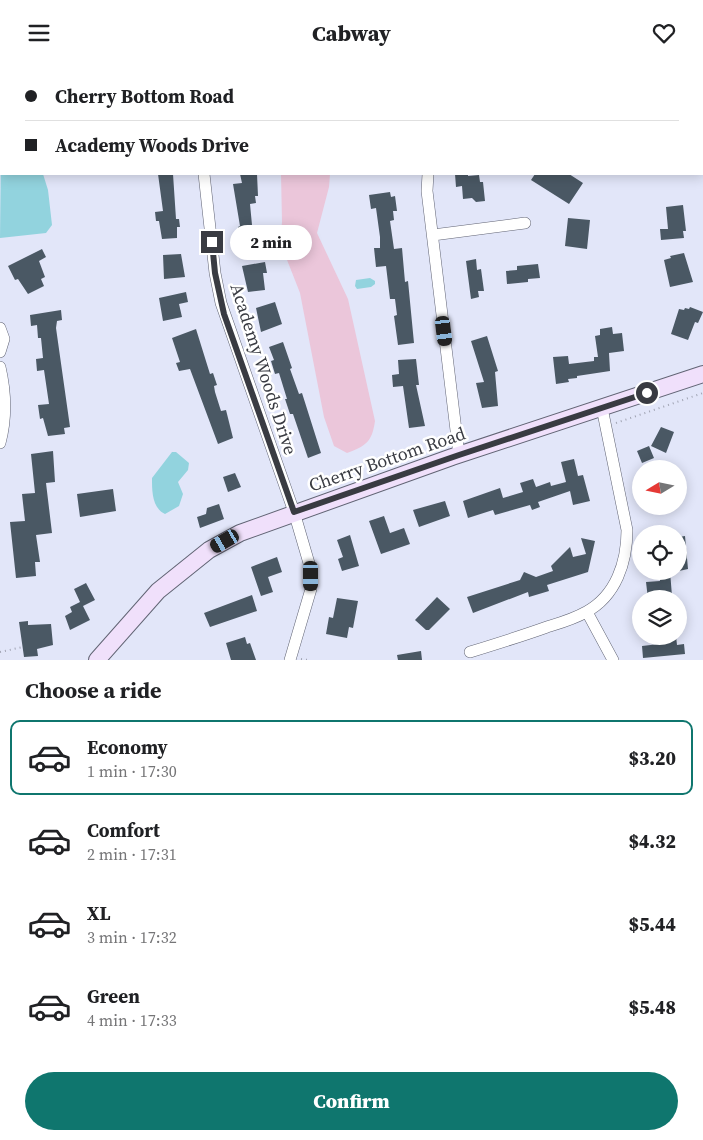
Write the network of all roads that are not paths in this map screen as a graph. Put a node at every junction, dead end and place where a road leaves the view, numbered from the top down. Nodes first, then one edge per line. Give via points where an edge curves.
1 (204, 175) edge
2 (428, 175) edge
3 (525, 223) dead end
4 (432, 235) junction
5 (0, 327) edge
6 (0, 352) edge
7 (0, 367) edge
8 (703, 374) edge
9 (602, 408) junction
10 (0, 443) edge
11 (459, 455) junction
12 (294, 512) junction
13 (588, 612) junction
14 (470, 653) dead end
15 (97, 660) edge
16 (290, 660) edge
17 (614, 660) edge

1 - 12 street, Academy Woods Drive via 221,303
2 - 4 street
3 - 4 street
4 - 11 street
5 - 6 street via 4,339
7 - 10 street via 5,387 5,422
8 - 9 main road, Cherry Bottom Road
9 - 11 main road, Cherry Bottom Road
9 - 13 street via 624,512 627,548 623,567 615,582
11 - 12 main road, Cherry Bottom Road
12 - 15 main road, Cherry Bottom Road via 240,533 210,550 158,591
12 - 16 street, Academy Woods Drive via 311,570 311,589
13 - 14 street
13 - 17 street

